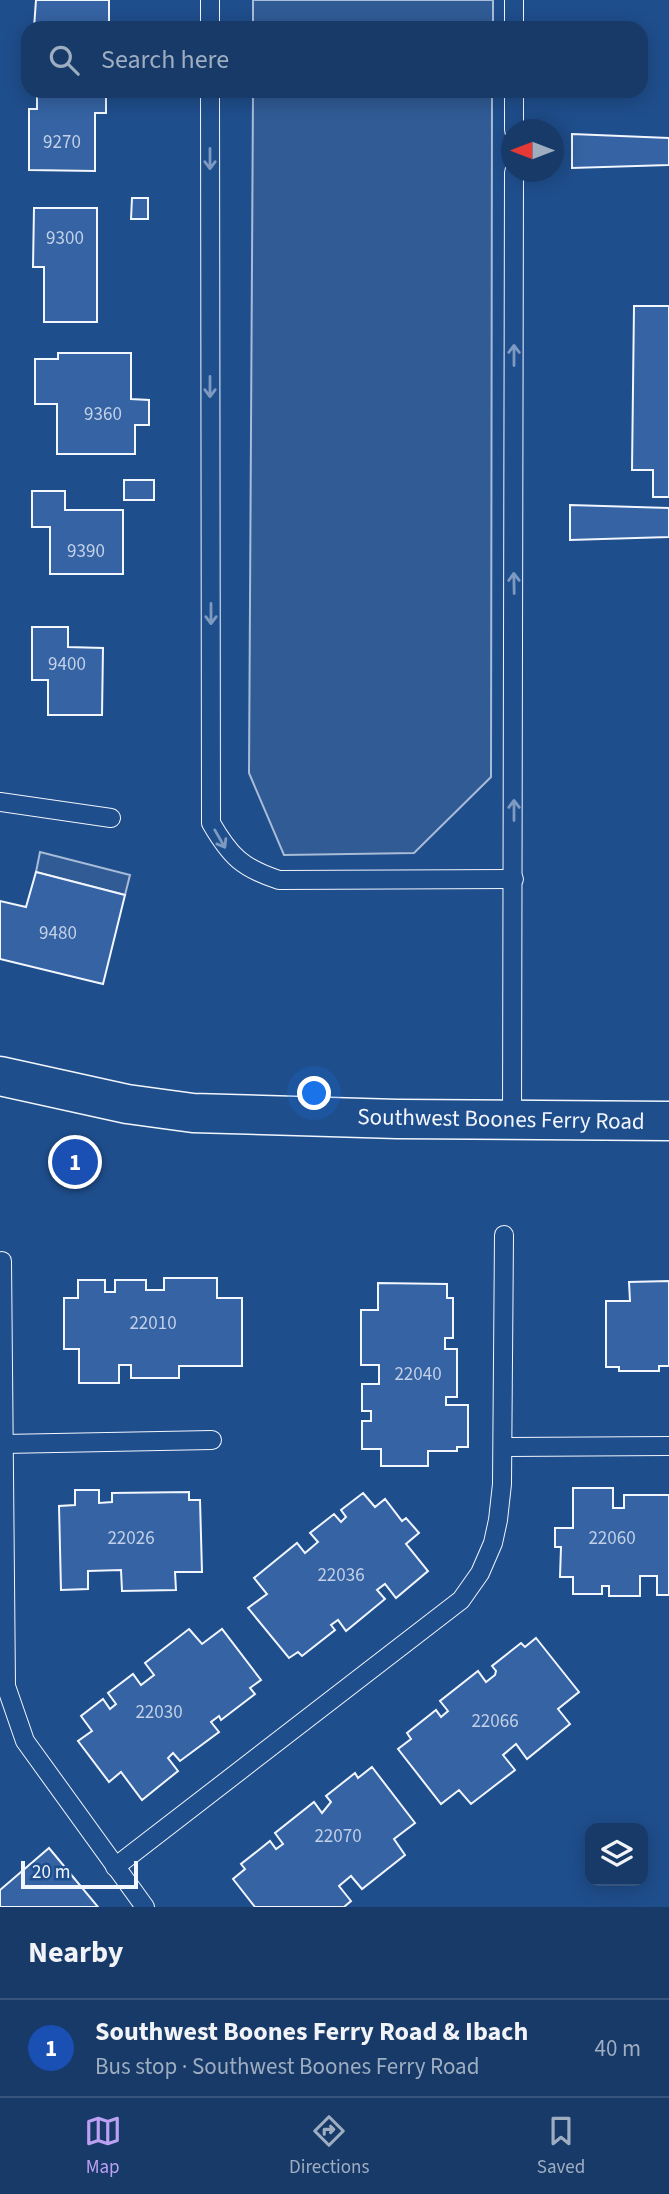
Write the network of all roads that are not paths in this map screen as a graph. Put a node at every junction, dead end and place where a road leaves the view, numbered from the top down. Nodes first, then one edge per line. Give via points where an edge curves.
1 (210, 0) edge
2 (514, 0) edge
3 (210, 21) edge
4 (514, 21) edge
5 (210, 98) edge
6 (514, 98) edge
7 (514, 119) edge
8 (514, 182) edge
9 (0, 802) edge
10 (111, 818) dead end
11 (514, 879) junction
12 (0, 1076) edge
13 (512, 1121) junction
14 (669, 1121) edge
15 (504, 1235) dead end
16 (2, 1261) dead end
17 (212, 1440) dead end
18 (3, 1444) junction
19 (669, 1446) edge
20 (502, 1447) junction
21 (115, 1867) junction
22 (145, 1907) edge

1 - 3 lane
2 - 4 lane
5 -> 11 lane via 211,823 227,851 253,871 279,880
6 - 7 lane
11 -> 8 lane
9 - 10 lane
11 - 13 lane
12 - 13 main road, Southwest Boones Ferry Road via 127,1104 193,1113
13 - 14 main road, Southwest Boones Ferry Road
15 - 20 lane
16 - 18 lane
17 - 18 lane
18 - 21 lane via 6,1686 25,1741
19 - 20 lane
20 - 21 lane via 493,1543 461,1600
21 - 22 lane

